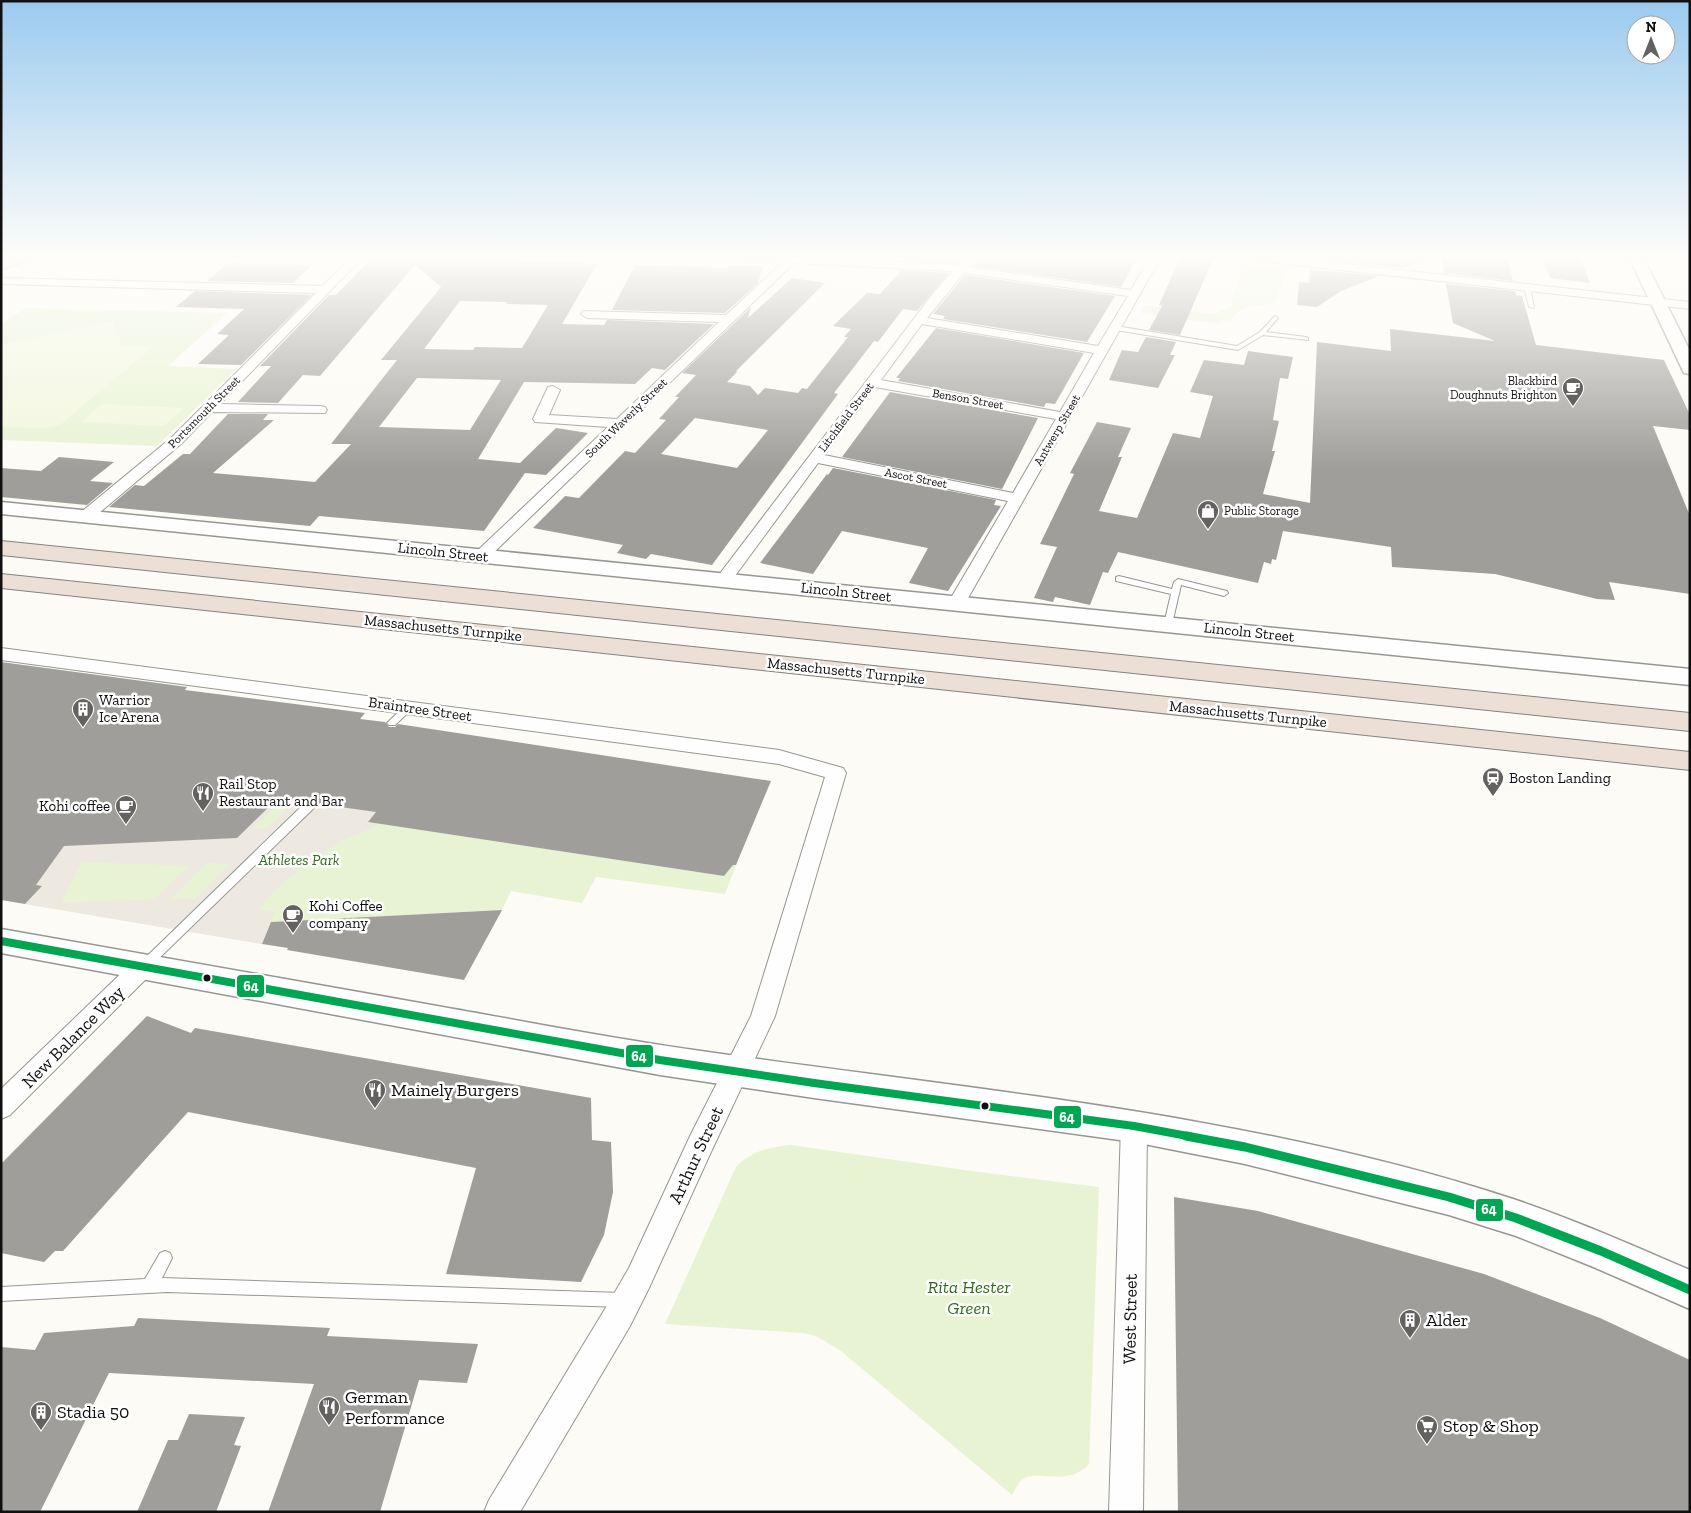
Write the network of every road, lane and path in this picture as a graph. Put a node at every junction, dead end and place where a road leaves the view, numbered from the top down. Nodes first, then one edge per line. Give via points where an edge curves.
1 (289, 328) edge
2 (721, 328) edge
3 (913, 328) edge
4 (964, 328) edge
5 (1116, 328) joint
6 (1267, 328) edge
7 (1669, 328) edge
8 (1262, 333) junction
9 (1306, 339) dead end
10 (1103, 351) junction
11 (1690, 369) edge
12 (872, 382) junction
13 (553, 390) dead end
14 (209, 408) junction
15 (320, 410) dead end
16 (1065, 417) junction
17 (620, 423) junction
18 (815, 458) junction
19 (1018, 499) junction
20 (1, 508) edge
21 (86, 516) junction
22 (1, 548) edge
23 (482, 555) junction
24 (1119, 578) dead end
25 (723, 580) junction
26 (1, 581) edge
27 (1175, 592) junction
28 (1224, 593) dead end
29 (957, 603) junction
30 (1168, 624) junction
31 (1, 654) edge
32 (1690, 677) edge
33 (408, 708) junction
34 (1690, 722) edge
35 (392, 723) dead end
36 (1690, 761) edge
37 (836, 773) joint
38 (312, 802) dead end
39 (1, 941) edge
40 (144, 966) junction
41 (736, 1071) junction
42 (1, 1107) edge
43 (1134, 1126) junction
44 (165, 1258) dead end
45 (150, 1285) junction
46 (1690, 1290) edge
47 (1, 1294) edge
48 (627, 1300) junction
49 (501, 1512) edge
50 (1126, 1512) edge

1 - 14 street, Portsmouth Street
2 - 17 street, South Waverly Street
3 - 12 street, Litchfield Street
4 - 10 street
5 - 8 lane via 1238,348
5 - 10 street, Antwerp Street
6 - 8 lane
7 - 11 street
8 - 9 lane
10 - 16 street, Antwerp Street
12 - 16 street, Benson Street
12 - 18 street, Litchfield Street
13 - 17 street via 540,419
14 - 15 street
14 - 21 street, Portsmouth Street via 171,446
16 - 19 street, Antwerp Street
17 - 23 street, South Waverly Street
18 - 19 street, Ascot Street
18 - 25 street, Litchfield Street
19 - 29 street, Antwerp Street
20 - 21 street, Lincoln Street
21 - 23 street, Lincoln Street
22 - 34 highway
23 - 25 street, Lincoln Street
24 - 27 lane
25 - 29 street, Lincoln Street
26 - 36 highway, Massachusetts Turnpike
27 - 28 lane via 1178,582
27 - 30 lane
29 - 30 street, Lincoln Street
30 - 32 street, Lincoln Street
31 - 33 street, Braintree Street
33 - 35 lane
33 - 37 street, Braintree Street via 779,757
37 - 41 street, Arthur Street via 763,1016
38 - 40 lane
39 - 40 street
40 - 41 street
40 - 42 street, New Balance Way
41 - 43 street
41 - 48 street, Arthur Street
43 - 46 street via 1284,1155 1458,1200 1546,1229
43 - 50 street, West Street
44 - 45 lane
45 - 47 lane
45 - 48 lane
48 - 49 street, Arthur Street

